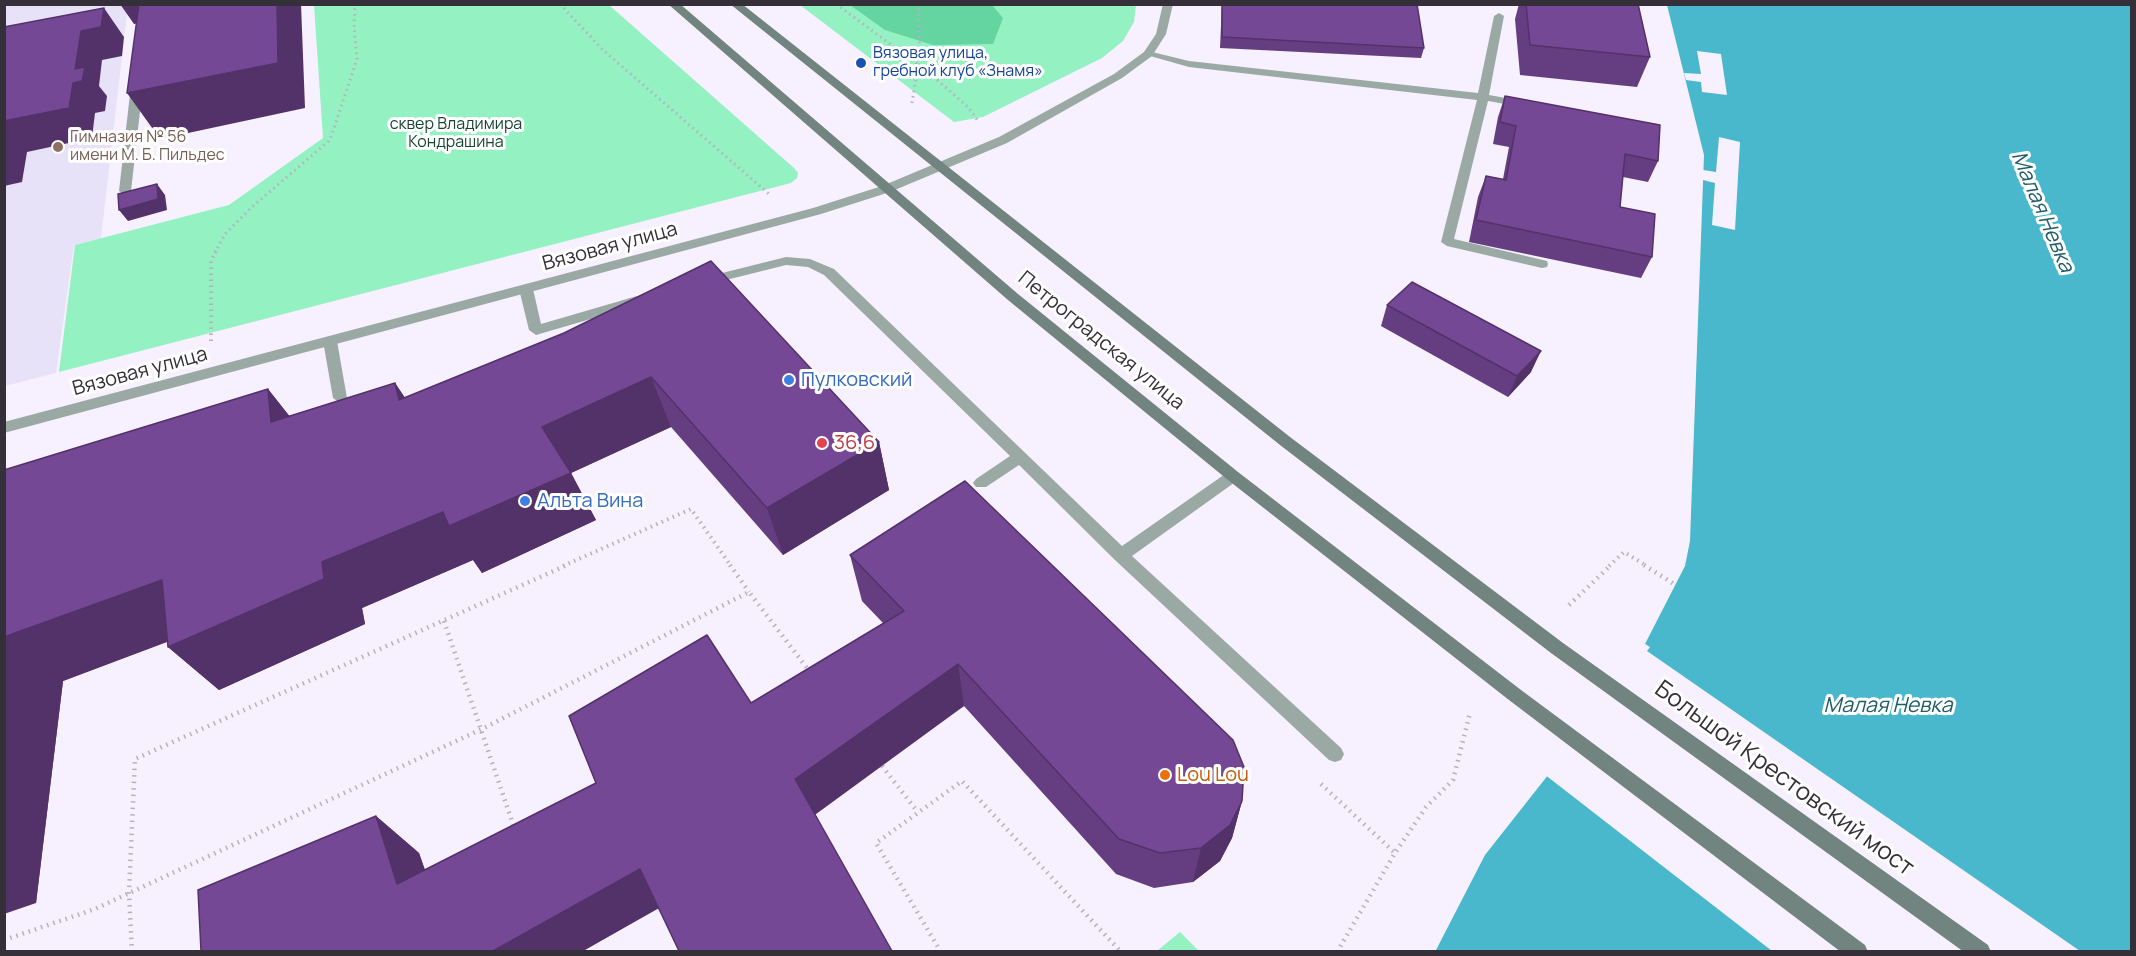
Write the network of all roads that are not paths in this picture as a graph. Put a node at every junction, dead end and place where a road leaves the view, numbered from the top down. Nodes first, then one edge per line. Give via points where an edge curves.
1 (673, 4) edge
2 (735, 4) edge
3 (1168, 4) edge
4 (1499, 16) dead end
5 (1148, 54) junction
6 (138, 78) edge
7 (1483, 97) junction
8 (1530, 105) edge
9 (939, 167) junction
10 (886, 189) junction
11 (125, 191) edge
12 (1542, 264) dead end
13 (695, 284) edge
14 (526, 289) junction
15 (652, 297) edge
16 (330, 341) junction
17 (340, 398) edge
18 (4, 428) edge
19 (1020, 457) junction
20 (1233, 476) junction
21 (981, 483) dead end
22 (1121, 555) junction
23 (1557, 648) joint
24 (1335, 754) dead end
25 (1858, 951) edge
26 (1981, 951) edge

1 - 10 street, Петроградская улица
2 - 9 street, Петроградская улица
3 - 5 street, Вязовая улица via 1161,34
4 - 7 street
5 - 7 street via 1189,63
5 - 9 street, Вязовая улица via 1118,76 1012,135
6 - 11 street
7 - 8 street
7 - 12 street via 1448,242
9 - 10 street, Вязовая улица
9 - 23 street, Петроградская улица via 1285,441
10 - 14 street, Вязовая улица
10 - 20 street, Петроградская улица
13 - 19 street via 786,261 810,263 829,272
14 - 15 street via 536,330
14 - 16 street, Вязовая улица
16 - 17 street
16 - 18 street, Вязовая улица
19 - 21 street
19 - 22 street
20 - 22 street
20 - 25 street, Петроградская улица via 1515,695
22 - 24 street
23 - 26 street, Большой Крестовский мост

